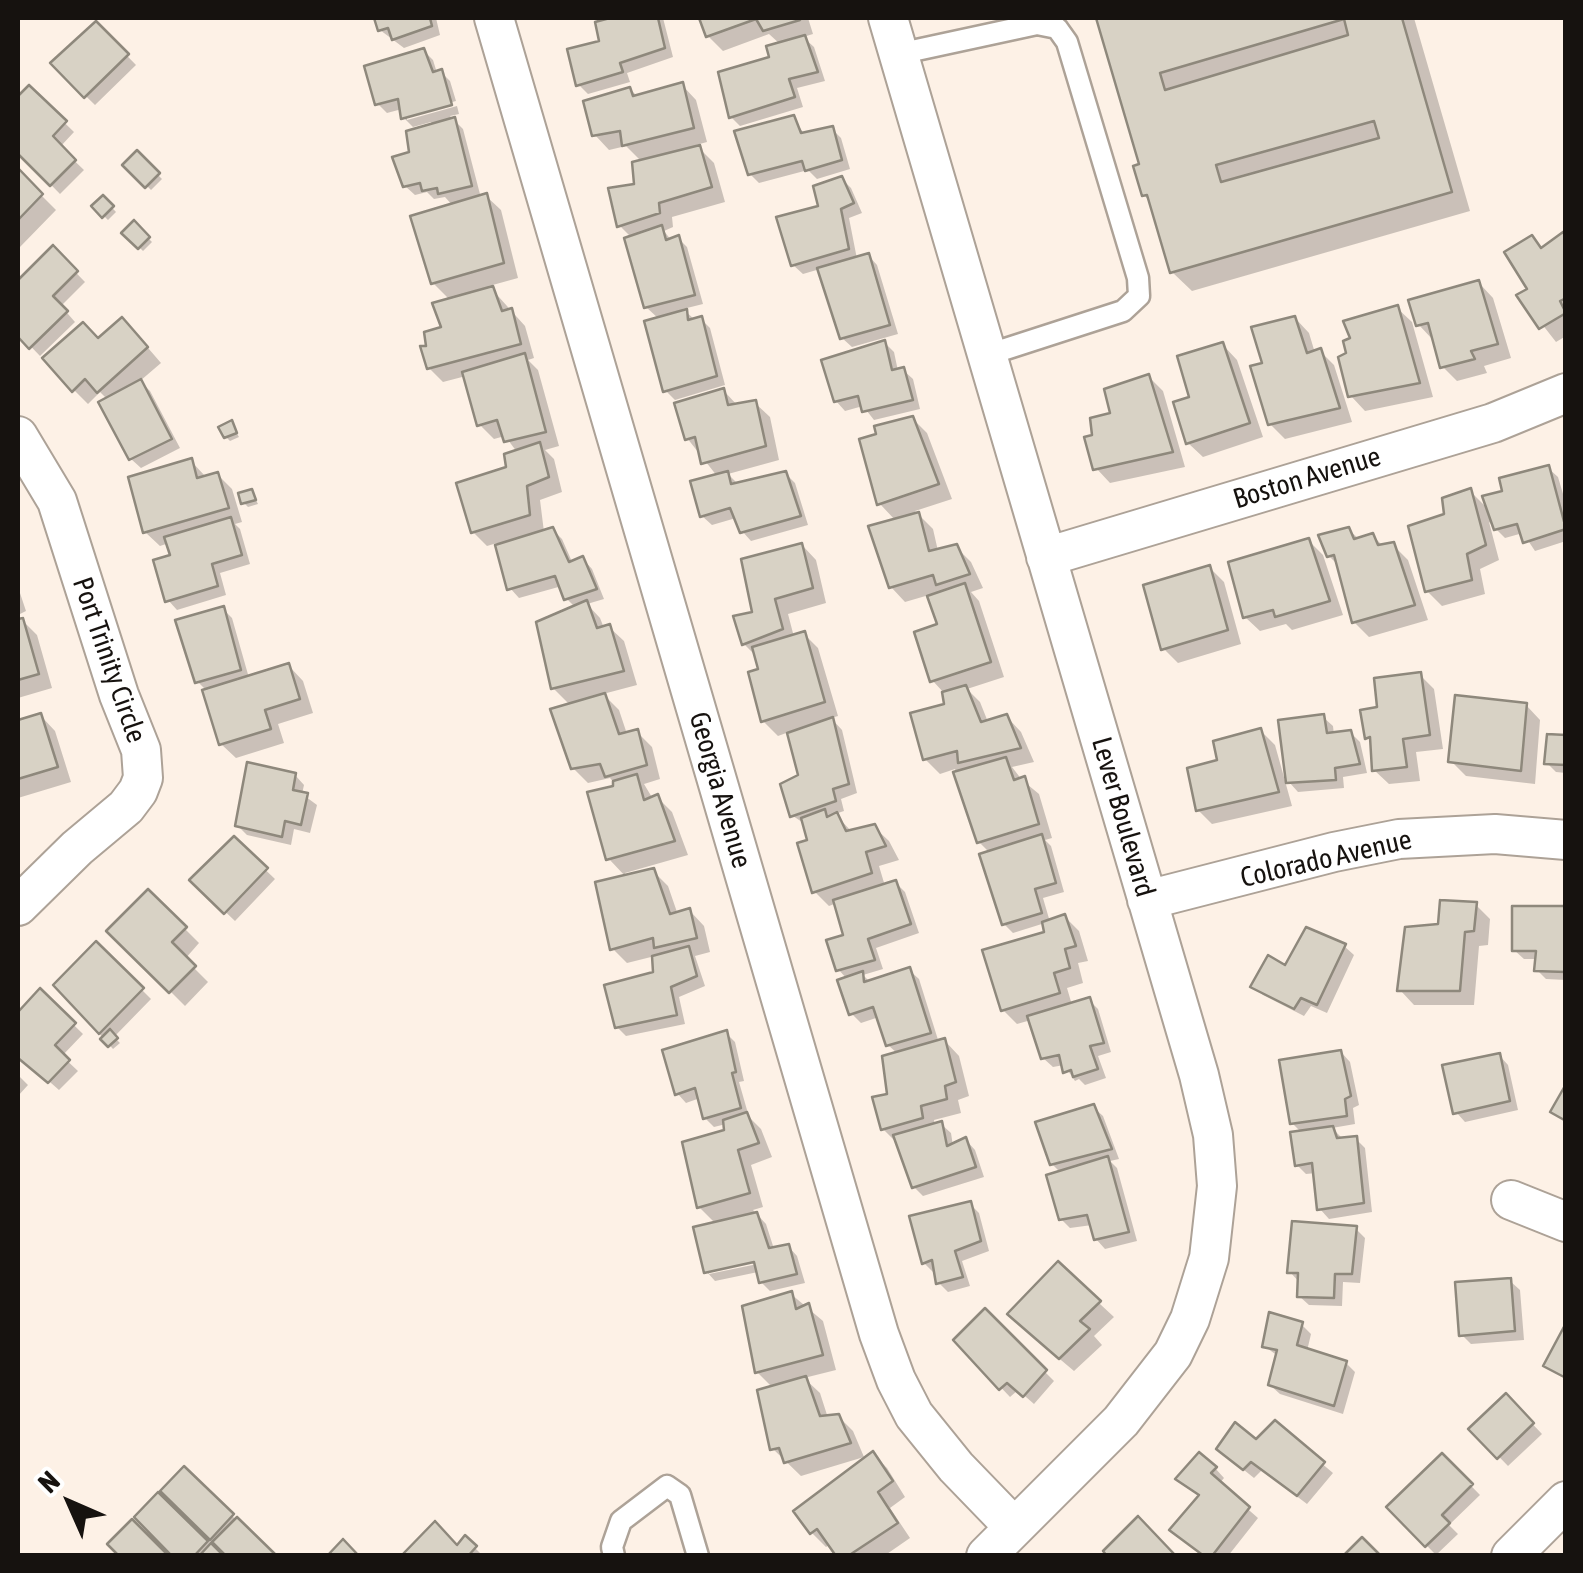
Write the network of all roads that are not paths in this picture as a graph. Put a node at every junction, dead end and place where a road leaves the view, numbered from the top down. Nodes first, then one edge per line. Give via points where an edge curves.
1 (494, 18) edge
2 (893, 36) edge
3 (987, 355) junction
4 (1566, 393) edge
5 (18, 436) edge
6 (1046, 556) junction
7 (1566, 840) edge
8 (1147, 900) junction
9 (18, 906) edge
10 (1511, 1200) dead end
11 (1566, 1222) edge
12 (1566, 1501) edge
13 (1014, 1527) junction
14 (614, 1556) edge
15 (698, 1556) edge
16 (986, 1556) edge
17 (1511, 1556) edge

1 - 13 street, Georgia Avenue via 879,1334 914,1415
2 - 3 street, Lever Boulevard
2 - 3 lane via 1056,28 1067,42 1138,278 1139,296 1123,311
3 - 6 street, Lever Boulevard
4 - 6 street, Boston Avenue via 1493,423
5 - 9 street, Port Trinity Circle via 56,502 142,750 142,778 126,807
6 - 8 street, Lever Boulevard
7 - 8 street, Colorado Avenue via 1495,834 1399,839
8 - 13 street, Lever Boulevard via 1213,1135 1217,1186 1209,1258 1190,1319 1151,1387
10 - 11 street
12 - 17 street
13 - 16 street, Lever Boulevard
14 - 15 lane via 621,1520 668,1486 680,1495

